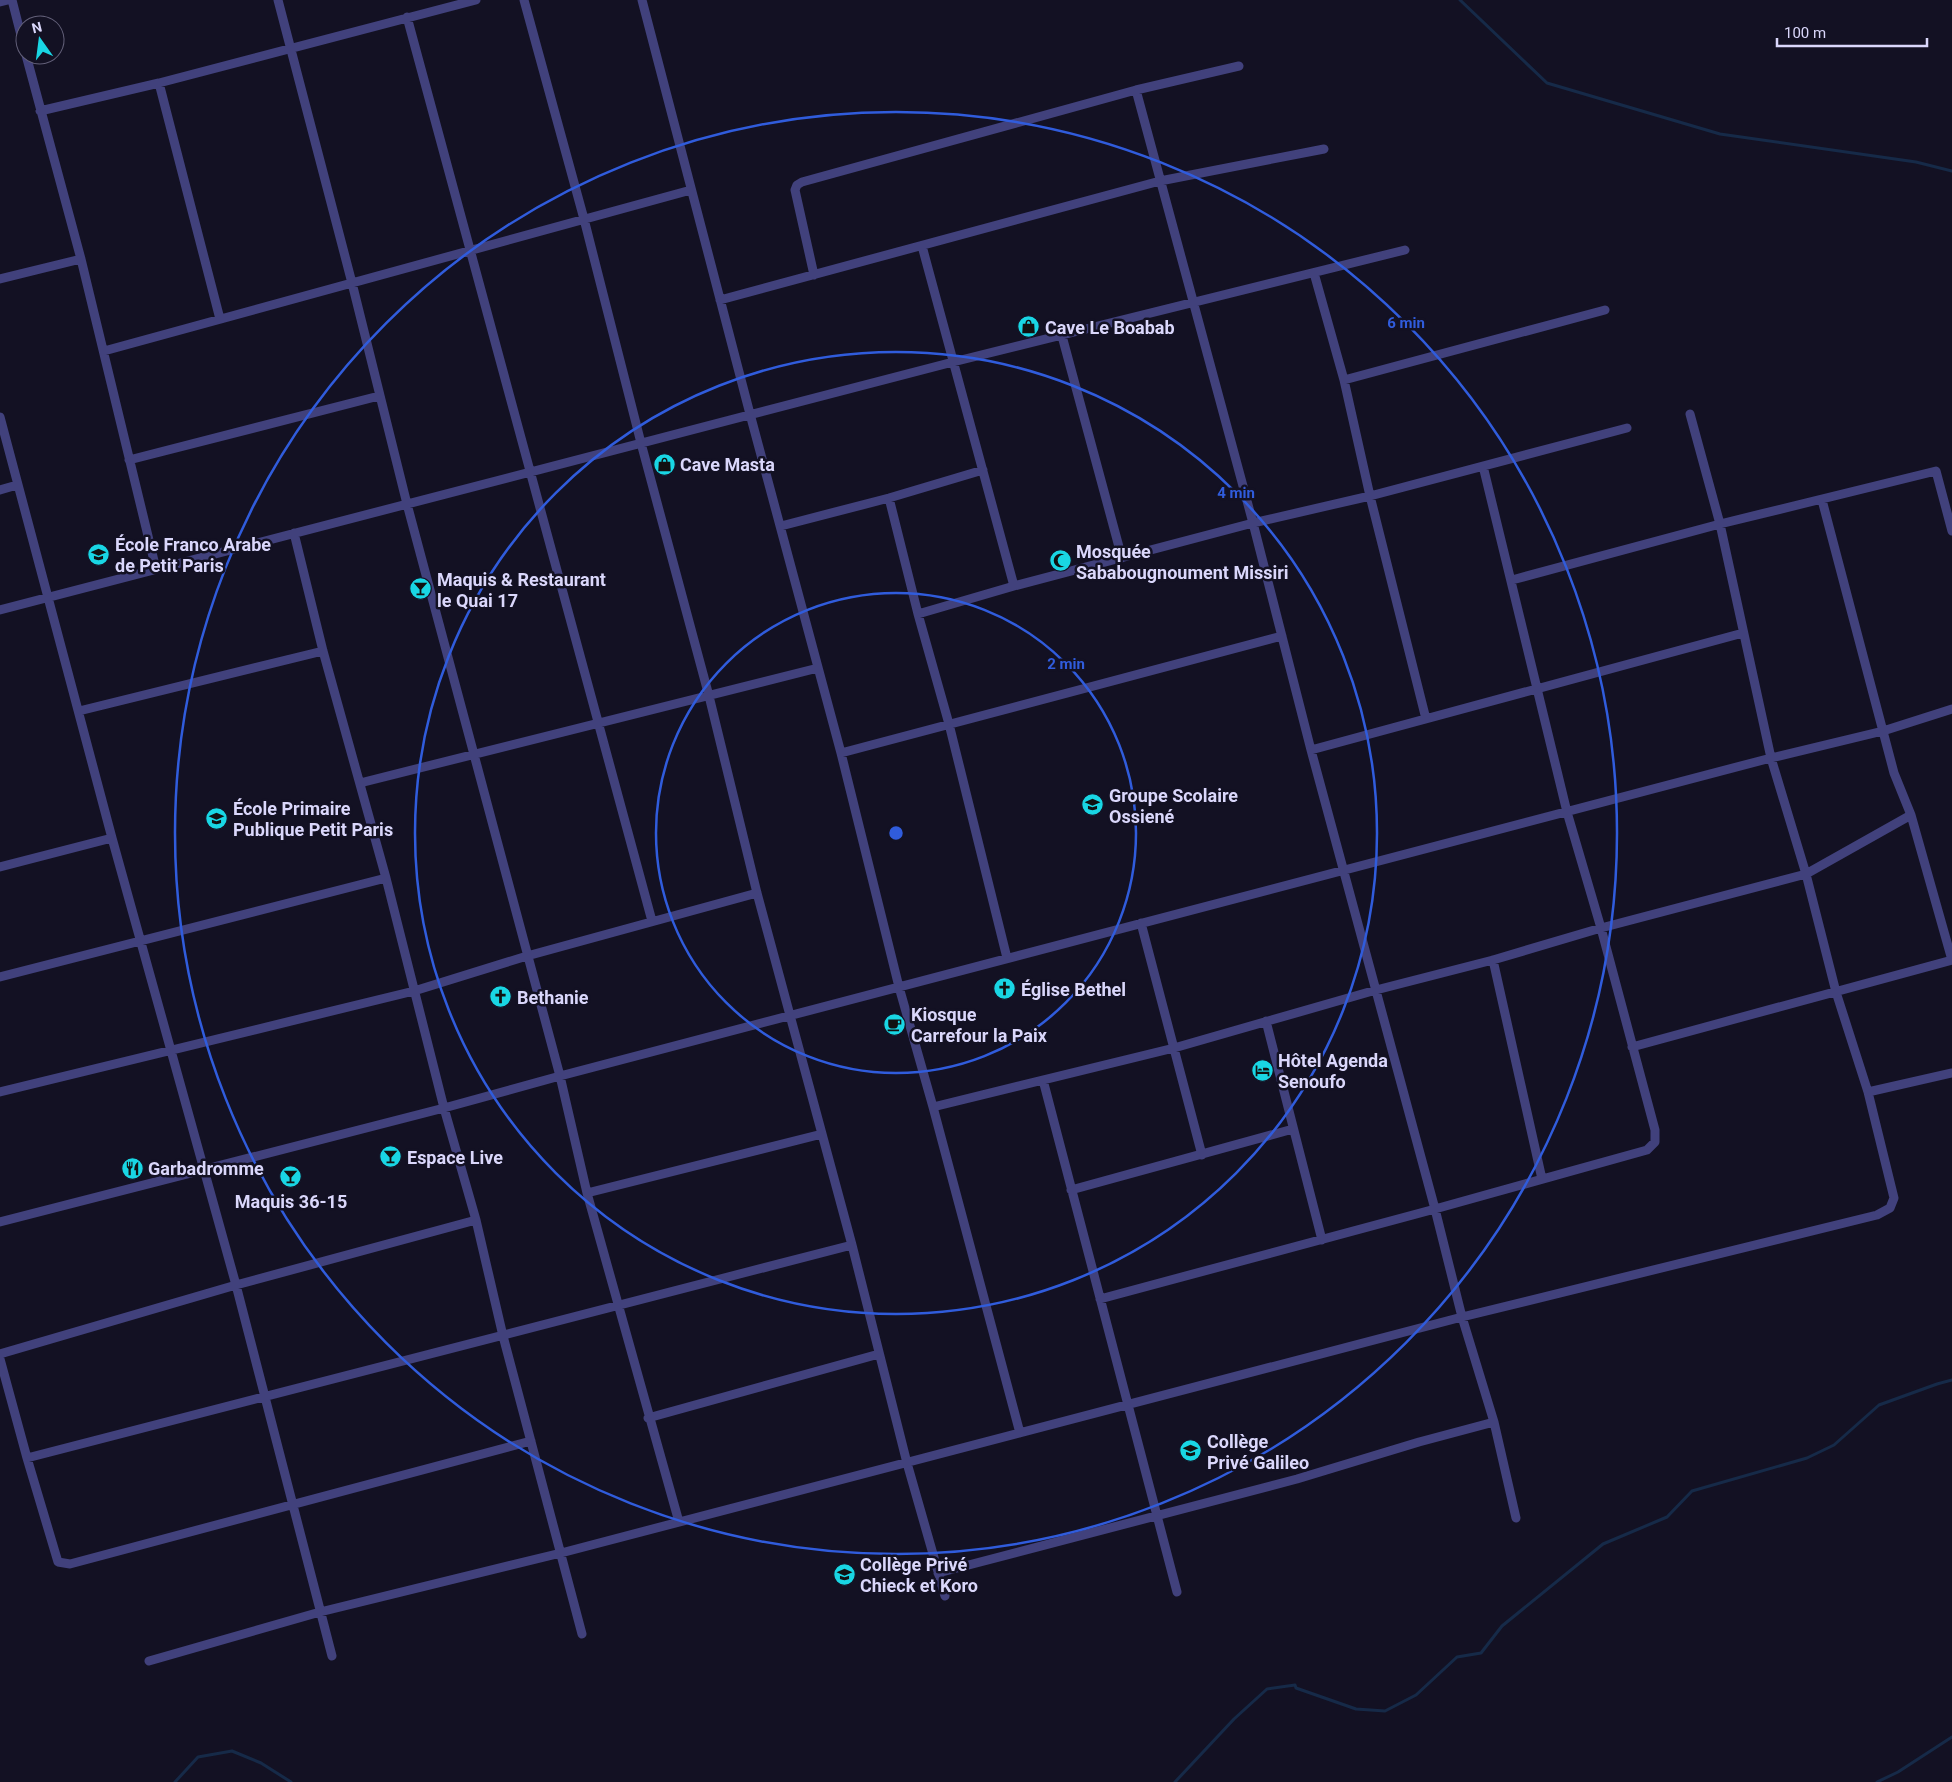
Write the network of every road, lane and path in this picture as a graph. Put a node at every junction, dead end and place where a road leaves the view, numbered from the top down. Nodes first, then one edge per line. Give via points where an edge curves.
1 (8, 0) edge
2 (12, 0) edge
3 (278, 0) edge
4 (476, 0) edge
5 (524, 0) edge
6 (642, 0) edge
7 (0, 2) edge
8 (16, 15) edge
9 (407, 18) junction
10 (289, 48) junction
11 (28, 65) edge
12 (1240, 66) dead end
13 (159, 83) junction
14 (1136, 90) junction
15 (40, 111) junction
16 (1324, 149) dead end
17 (1160, 181) junction
18 (691, 190) junction
19 (584, 219) junction
20 (922, 246) junction
21 (472, 250) junction
22 (1404, 250) dead end
23 (81, 259) junction
24 (1314, 273) junction
25 (814, 275) junction
26 (0, 279) edge
27 (352, 283) junction
28 (720, 300) junction
29 (1193, 303) junction
30 (1605, 310) dead end
31 (220, 319) junction
32 (1062, 336) junction
33 (104, 351) junction
34 (953, 362) junction
35 (1344, 380) junction
36 (379, 396) junction
37 (750, 414) junction
38 (1690, 414) dead end
39 (0, 418) edge
40 (1627, 428) dead end
41 (641, 444) junction
42 (130, 460) junction
43 (1483, 466) junction
44 (983, 470) junction
45 (530, 473) junction
46 (17, 485) junction
47 (0, 490) edge
48 (1370, 496) junction
49 (890, 498) junction
50 (1822, 500) junction
51 (407, 504) junction
52 (1253, 522) junction
53 (1720, 524) junction
54 (781, 526) junction
55 (1952, 531) edge
56 (294, 533) junction
57 (1122, 558) junction
58 (156, 569) junction
59 (1512, 580) junction
60 (1014, 586) junction
61 (48, 598) junction
62 (0, 610) edge
63 (918, 614) junction
64 (1743, 632) junction
65 (1282, 636) junction
66 (323, 651) junction
67 (818, 668) junction
68 (1539, 689) junction
69 (709, 696) junction
70 (1952, 709) edge
71 (79, 711) junction
72 (1426, 719) junction
73 (598, 722) junction
74 (949, 724) junction
75 (1883, 731) junction
76 (1311, 750) junction
77 (841, 753) junction
78 (473, 754) junction
79 (1771, 758) junction
80 (360, 783) junction
81 (1567, 812) junction
82 (1910, 815) junction
83 (112, 838) junction
84 (0, 867) edge
85 (1343, 870) junction
86 (1806, 874) junction
87 (386, 878) junction
88 (757, 893) junction
89 (652, 922) junction
90 (1141, 923) junction
91 (1601, 928) junction
92 (142, 940) junction
93 (527, 956) junction
94 (1007, 958) junction
95 (1493, 960) junction
96 (1952, 960) edge
97 (0, 977) edge
98 (899, 987) junction
99 (414, 990) junction
100 (1376, 990) junction
101 (1836, 992) junction
102 (790, 1015) junction
103 (1266, 1022) junction
104 (1632, 1047) junction
105 (1174, 1048) junction
106 (171, 1050) junction
107 (1952, 1074) edge
108 (560, 1076) junction
109 (1043, 1080) junction
110 (0, 1092) edge
111 (1868, 1092) junction
112 (933, 1107) junction
113 (444, 1108) junction
114 (1294, 1129) junction
115 (822, 1134) junction
116 (1202, 1155) junction
117 (203, 1169) junction
118 (1542, 1179) junction
119 (1071, 1190) junction
120 (587, 1193) junction
121 (1436, 1209) junction
122 (476, 1220) junction
123 (0, 1222) edge
124 (1322, 1240) junction
125 (852, 1245) junction
126 (236, 1285) junction
127 (1100, 1299) junction
128 (619, 1304) junction
129 (1462, 1317) junction
130 (503, 1336) junction
131 (0, 1354) edge
132 (879, 1354) junction
133 (0, 1359) edge
134 (265, 1398) junction
135 (1128, 1404) junction
136 (648, 1418) junction
137 (1494, 1422) junction
138 (1020, 1433) junction
139 (531, 1441) junction
140 (27, 1458) junction
141 (907, 1463) junction
142 (293, 1505) junction
143 (1158, 1514) junction
144 (1516, 1518) dead end
145 (679, 1522) junction
146 (561, 1553) junction
147 (938, 1573) junction
148 (1177, 1592) dead end
149 (945, 1596) dead end
150 (320, 1612) junction
151 (582, 1634) dead end
152 (332, 1656) dead end
153 (149, 1661) dead end

1 - 7 street
2 - 8 street
3 - 10 street
4 - 9 street
5 - 19 street
6 - 18 street
9 - 10 street
9 - 21 street
10 - 13 street
10 - 27 street
11 - 15 street
12 - 14 street
13 - 15 street
13 - 31 street
14 - 17 street
14 - 25 street via 802,182 795,190
15 - 23 street
16 - 17 street
17 - 20 street
17 - 29 street
18 - 19 street
18 - 28 street
19 - 21 street
19 - 41 street
20 - 25 street
20 - 34 street
21 - 27 street
21 - 45 street
22 - 24 street
23 - 26 street
23 - 33 street
24 - 29 street
24 - 35 street
25 - 28 street
27 - 31 street
27 - 36 street
28 - 37 street
29 - 32 street
29 - 52 street
30 - 35 street
31 - 33 street
32 - 34 street
32 - 57 street
33 - 42 street
34 - 37 street
34 - 44 street
35 - 48 street
36 - 42 street
36 - 51 street
37 - 41 street
37 - 54 street
38 - 53 street
39 - 46 street
40 - 43 street
41 - 45 street
41 - 69 street
42 - 58 street
43 - 48 street
43 - 59 street
44 - 49 street
44 - 60 street
45 - 51 street
45 - 73 street
46 - 47 street
46 - 61 street
48 - 52 street
48 - 72 street
49 - 54 street
49 - 63 street
50 - 53 street
50 - 55 street via 1936,471
50 - 75 street
51 - 56 street
51 - 78 street
52 - 57 street
52 - 65 street
53 - 59 street
53 - 64 street
54 - 67 street
56 - 58 street
56 - 66 street
57 - 60 street
58 - 61 street
59 - 68 street
60 - 63 street
61 - 62 street
61 - 71 street
63 - 74 street
64 - 68 street
64 - 79 street
65 - 74 street
65 - 76 street
66 - 71 street
66 - 80 street
67 - 69 street
67 - 77 street
68 - 72 street
68 - 81 street
69 - 73 street
69 - 88 street
70 - 75 street
71 - 83 street
72 - 76 street
73 - 78 street
73 - 89 street
74 - 77 street
74 - 94 street
75 - 79 street
75 - 82 street
76 - 85 street
77 - 98 street
78 - 80 street
78 - 93 street
79 - 81 street
79 - 86 street
80 - 87 street
81 - 85 street
81 - 91 street
82 - 86 street
82 - 96 street
83 - 84 street
83 - 92 street
85 - 90 street
85 - 100 street
86 - 91 street
86 - 101 street
87 - 92 street
87 - 99 street
88 - 89 street
88 - 102 street
89 - 93 street
90 - 94 street
90 - 105 street
91 - 95 street
91 - 104 street
92 - 97 street
92 - 106 street
93 - 99 street
93 - 108 street
94 - 98 street
95 - 100 street
95 - 118 street
96 - 101 street
98 - 102 street
98 - 112 street
99 - 106 street
99 - 113 street
100 - 103 street
100 - 121 street
101 - 104 street
101 - 111 street
102 - 108 street
102 - 115 street
103 - 105 street
103 - 114 street
104 - 118 street via 1655,1130 1654,1142 1647,1150
105 - 109 street
105 - 116 street
106 - 110 street
106 - 117 street
107 - 111 street
108 - 113 street
108 - 120 street
109 - 112 street
109 - 119 street
111 - 129 street via 1894,1198 1890,1208 1877,1214
112 - 138 street
113 - 117 street
113 - 122 street
114 - 116 street
114 - 124 street
115 - 120 street
115 - 125 street
116 - 119 street
117 - 123 street
117 - 126 street
118 - 121 street
119 - 127 street
120 - 128 street
121 - 124 street
121 - 129 street
122 - 126 street
122 - 130 street
124 - 127 street
125 - 128 street
125 - 132 street
126 - 131 street
126 - 134 street
127 - 135 street
128 - 130 street
128 - 136 street
129 - 135 street
129 - 137 street
130 - 134 street
130 - 139 street
132 - 136 street
132 - 141 street
133 - 140 street
134 - 140 street
134 - 142 street
135 - 138 street
135 - 143 street
136 - 145 street
137 - 143 street via 1297,1479
137 - 144 street
138 - 141 street
139 - 142 street
139 - 146 street
140 - 142 street via 58,1562 70,1564
141 - 145 street
141 - 147 street
142 - 150 street
143 - 147 street
143 - 148 street
145 - 146 street
146 - 150 street
146 - 151 street
147 - 149 street
150 - 152 street
150 - 153 street

